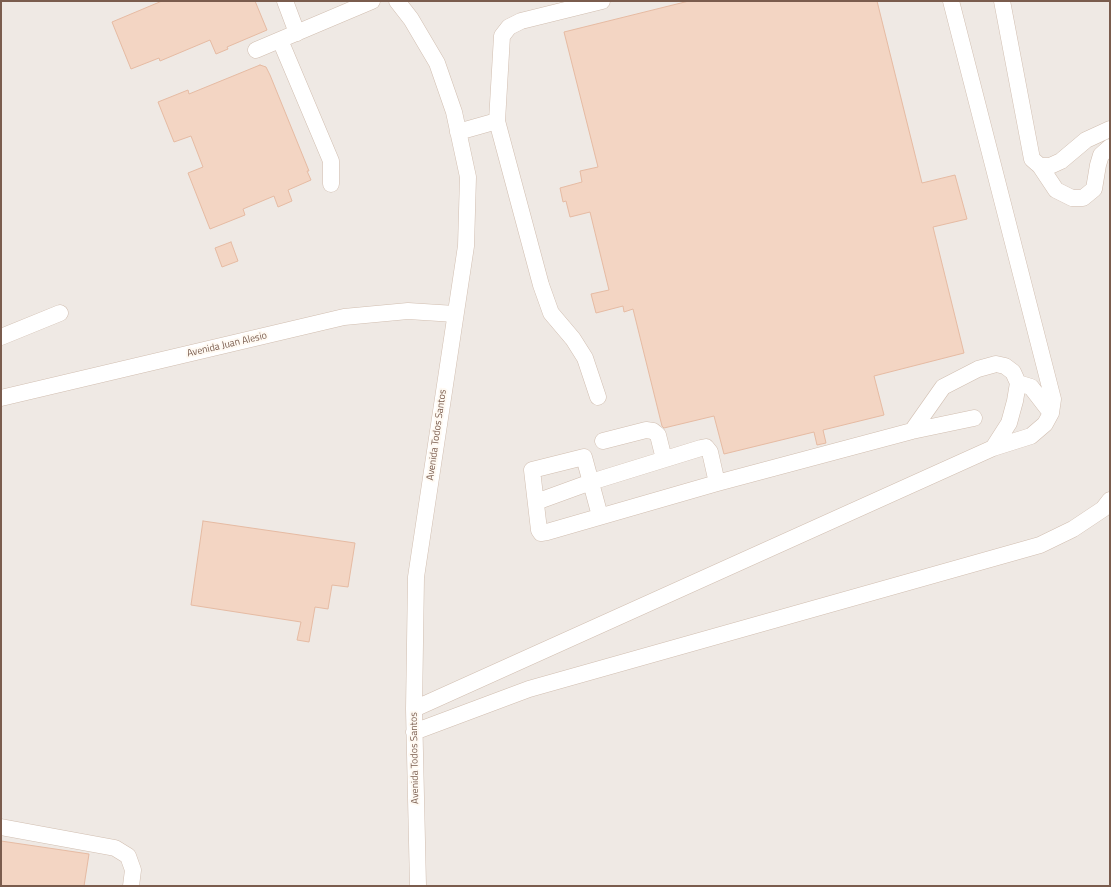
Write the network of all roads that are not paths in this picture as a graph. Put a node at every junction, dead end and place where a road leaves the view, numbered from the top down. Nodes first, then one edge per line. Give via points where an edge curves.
1 (285, 1) edge
2 (372, 1) edge
3 (397, 1) edge
4 (602, 1) edge
5 (951, 1) edge
6 (1002, 1) edge
7 (297, 33) junction
8 (280, 40) junction
9 (256, 50) dead end
10 (497, 120) junction
11 (1110, 129) edge
12 (458, 132) junction
13 (1110, 146) edge
14 (1040, 166) junction
15 (331, 184) dead end
16 (60, 313) dead end
17 (455, 314) junction
18 (1, 337) edge
19 (1018, 383) junction
20 (598, 396) dead end
21 (1, 398) edge
22 (1051, 413) junction
23 (974, 418) dead end
24 (912, 431) junction
25 (603, 441) dead end
26 (993, 448) junction
27 (664, 459) junction
28 (591, 482) junction
29 (717, 483) junction
30 (1110, 500) edge
31 (536, 502) junction
32 (600, 516) junction
33 (414, 710) junction
34 (414, 732) junction
35 (1, 827) edge
36 (132, 886) edge
37 (418, 886) edge

1 - 7 street
2 - 7 street
3 - 12 street, Avenida Todos Santos via 412,19 436,63 454,112
4 - 10 street via 521,21 509,27 502,36
5 - 22 street via 1053,399
6 - 14 street via 1032,159
7 - 8 street
8 - 9 street
8 - 15 street via 331,161
10 - 12 street
10 - 20 street via 541,285 551,313 586,358
11 - 14 street via 1086,140 1061,161 1050,166
12 - 17 street, Avenida Todos Santos via 468,177 466,246
13 - 14 street via 1101,155 1094,189 1083,198 1072,198 1056,190
16 - 18 street
17 - 21 street, Avenida Juan Alesio via 408,311 344,317
17 - 33 street, Avenida Todos Santos via 416,577
19 - 22 street via 1031,387
19 - 24 street via 1013,372 1005,366 996,364 978,369 942,387
19 - 26 street via 1009,423
22 - 26 street via 1031,436
23 - 24 street
24 - 29 street
25 - 27 street via 646,430 653,431 658,435
26 - 33 street
27 - 28 street
27 - 29 street via 706,447 710,452
28 - 31 street
28 - 31 street via 584,456 535,468 532,472
28 - 32 street
29 - 32 street
30 - 34 street via 1103,509 1073,529 1040,545 529,689
31 - 32 street via 541,533
33 - 34 street, Avenida Todos Santos
34 - 37 street, Avenida Todos Santos
35 - 36 street via 115,848 128,856 133,870

